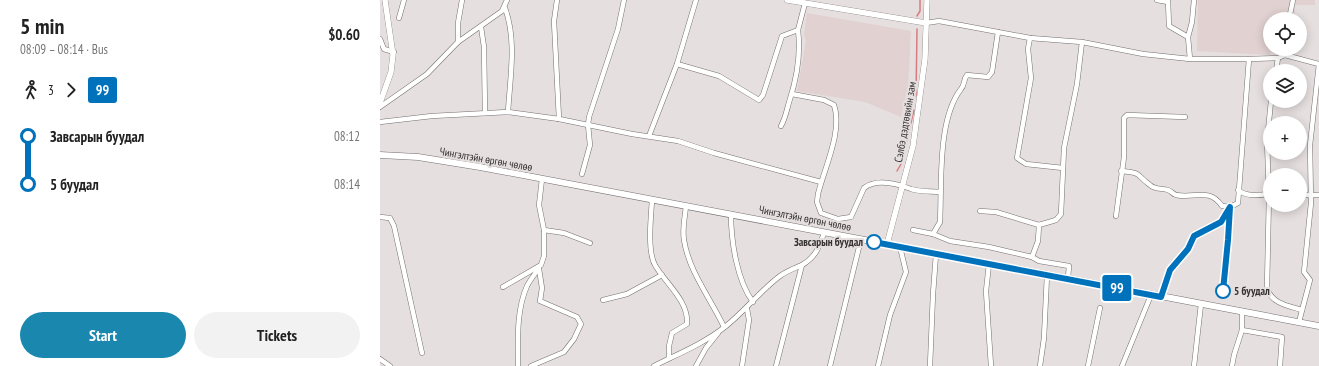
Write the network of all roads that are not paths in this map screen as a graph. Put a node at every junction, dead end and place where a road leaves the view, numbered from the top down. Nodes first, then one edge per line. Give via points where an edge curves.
1 (385, 0) edge
2 (404, 0) edge
3 (462, 0) edge
4 (507, 0) edge
5 (557, 0) edge
6 (624, 0) edge
7 (696, 0) edge
8 (788, 0) edge
9 (926, 0) edge
10 (1157, 0) edge
11 (1194, 0) edge
12 (1293, 0) edge
13 (1168, 1) edge
14 (805, 3) junction
15 (505, 8) junction
16 (1290, 12) edge
17 (399, 18) dead end
18 (926, 23) junction
19 (481, 27) junction
20 (798, 30) junction
21 (998, 32) junction
22 (1188, 37) junction
23 (1030, 38) junction
24 (380, 39) edge
25 (458, 42) junction
26 (1082, 42) junction
27 (394, 52) junction
28 (1283, 56) edge
29 (1289, 56) edge
30 (1278, 58) junction
31 (1190, 59) junction
32 (1249, 59) junction
33 (677, 64) junction
34 (1277, 64) edge
35 (1319, 64) edge
36 (792, 94) junction
37 (380, 103) edge
38 (380, 107) edge
39 (1270, 108) edge
40 (508, 112) junction
41 (485, 113) junction
42 (1185, 117) dead end
43 (559, 119) junction
44 (380, 122) edge
45 (588, 125) junction
46 (781, 126) dead end
47 (650, 136) junction
48 (380, 155) edge
49 (1064, 168) junction
50 (1268, 168) edge
51 (1121, 171) junction
52 (582, 174) dead end
53 (542, 179) junction
54 (821, 182) junction
55 (902, 185) junction
56 (1238, 190) junction
57 (940, 192) junction
58 (1263, 194) edge
59 (1307, 195) edge
60 (1310, 195) junction
61 (1319, 196) edge
62 (652, 200) junction
63 (686, 206) junction
64 (1230, 207) junction
65 (980, 210) dead end
66 (1269, 212) edge
67 (731, 214) junction
68 (380, 216) edge
69 (1116, 216) dead end
70 (1039, 225) junction
71 (544, 230) junction
72 (913, 230) dead end
73 (824, 233) junction
74 (933, 234) junction
75 (861, 239) junction
76 (590, 242) dead end
77 (887, 244) junction
78 (900, 247) junction
79 (936, 254) junction
80 (1032, 257) junction
81 (989, 264) junction
82 (802, 265) junction
83 (540, 267) junction
84 (662, 274) junction
85 (1047, 275) junction
86 (1068, 278) junction
87 (503, 288) dead end
88 (1223, 291) dead end
89 (1151, 295) junction
90 (1161, 297) junction
91 (603, 300) dead end
92 (753, 302) junction
93 (1201, 304) junction
94 (1100, 308) dead end
95 (747, 309) junction
96 (1302, 310) junction
97 (1242, 312) junction
98 (1299, 322) junction
99 (1319, 326) edge
100 (722, 329) junction
101 (1242, 330) junction
102 (422, 353) dead end
103 (669, 358) junction
104 (380, 359) edge
105 (544, 360) junction
106 (390, 366) edge
107 (518, 366) edge
108 (531, 366) edge
109 (545, 366) edge
110 (654, 366) edge
111 (696, 366) edge
112 (742, 366) edge
113 (776, 366) edge
114 (830, 366) edge
115 (878, 366) edge
116 (930, 366) edge
117 (991, 366) edge
118 (1040, 366) edge
119 (1088, 366) edge
120 (1122, 366) edge
121 (1194, 366) edge
122 (1232, 366) edge
123 (1280, 366) edge

1 - 27 street
2 - 17 street
3 - 25 street
4 - 15 street
5 - 43 street via 554,21
6 - 45 street via 618,29
7 - 33 street
8 - 14 street
9 - 18 street, Сэлбэ дэдтөвийн зам
10 - 13 street
11 - 22 street
12 - 16 street
13 - 22 street via 1169,26
14 - 18 street
14 - 20 street
15 - 19 street
15 - 40 street via 512,42
18 - 21 street via 936,20
18 - 55 street, Сэлбэ дэдтөвийн зам via 926,59 920,106 914,146
19 - 25 street
19 - 41 street via 484,47
20 - 33 street via 782,36 763,95 758,100 719,76
20 - 36 street via 798,68
21 - 23 street
21 - 57 street via 992,72 988,77 967,75 954,99 944,133
22 - 31 street
23 - 26 street
23 - 49 street via 1028,49 1031,78 1017,158 1026,164
24 - 27 street via 384,49
25 - 38 street via 427,74
26 - 31 street via 1143,54
26 - 49 street via 1077,84 1064,148
27 - 37 street via 391,72
28 - 30 street
29 - 35 street
30 - 32 street
30 - 34 street
31 - 32 street
32 - 56 street
33 - 47 street
35 - 60 street via 1310,145
36 - 46 street
36 - 54 street via 824,100 834,105 837,115 835,134
39 - 50 street via 1267,141
40 - 41 street
40 - 43 street
41 - 44 street
42 - 51 street via 1127,115 1124,118 1124,157
43 - 45 street
45 - 47 street
45 - 52 street via 590,145
47 - 54 street via 678,141
48 - 53 main road, Чингэлтэйн өргөн чөлөө via 441,160
49 - 70 street via 1061,214 1056,220
51 - 64 street via 1140,174 1156,188 1176,194 1210,195 1222,206
51 - 69 street
53 - 62 main road, Чингэлтэйн өргөн чөлөө
53 - 71 street via 539,205
54 - 55 street via 817,202 821,213 827,217 846,219 851,218 862,192 868,186 891,183
55 - 57 street via 911,189
55 - 77 street, Сэлбэ дэдтөвийн зам
56 - 58 street via 1242,194
56 - 64 street via 1238,203
57 - 74 street via 940,222
59 - 60 street
60 - 61 street
60 - 96 street via 1304,272 1310,280
62 - 63 main road, Чингэлтэйн өргөн чөлөө
62 - 84 street via 651,249 654,264
63 - 67 main road, Чингэлтэйн өргөн чөлөө
63 - 100 street via 684,239 688,256
64 - 88 street
64 - 90 street via 1221,222 1194,236 1188,249 1170,270
65 - 70 street via 996,212
66 - 96 street via 1268,291 1278,302
67 - 73 main road, Чингэлтэйн өргөн чөлөө
67 - 92 street via 734,253 748,296
68 - 102 street via 390,218 394,226
70 - 80 street via 1038,241
71 - 76 street via 564,233
71 - 83 street via 544,256
72 - 74 street
73 - 75 main road, Чингэлтэйн өргөн чөлөө
73 - 82 street via 818,251
74 - 80 street via 950,241
75 - 77 main road, Чингэлтэйн өргөн чөлөө
75 - 114 street
77 - 78 main road, Чингэлтэйн өргөн чөлөө
78 - 79 main road, Чингэлтэйн өргөн чөлөө
78 - 115 street via 906,272 890,315
79 - 81 main road, Чингэлтэйн өргөн чөлөө
79 - 116 street
80 - 86 street via 1039,262 1069,266
81 - 85 main road, Чингэлтэйн өргөн чөлөө
81 - 117 street via 986,290
82 - 92 street via 777,279
82 - 113 street
83 - 87 street via 526,272
83 - 105 street via 540,302 576,316 582,324 564,352
83 - 107 street via 528,286 523,302 518,327
84 - 91 street via 627,294
84 - 103 street via 688,317 687,324 672,333
85 - 86 main road, Чингэлтэйн өргөн чөлөө
85 - 118 street
86 - 89 main road, Чингэлтэйн өргөн чөлөө
89 - 90 main road, Чингэлтэйн өргөн чөлөө
89 - 120 street
90 - 93 main road, Чингэлтэйн өргөн чөлөө
92 - 95 street
93 - 97 main road, Чингэлтэйн өргөн чөлөө
93 - 121 street
94 - 119 street
95 - 100 street
95 - 112 street via 749,320
96 - 98 street
97 - 98 main road, Чингэлтэйн өргөн чөлөө
97 - 101 street
98 - 99 main road, Чингэлтэйн өргөн чөлөө
100 - 103 street via 699,344
100 - 111 street via 706,348
101 - 122 street
101 - 123 street via 1282,337
103 - 110 street
104 - 106 street
105 - 108 street
105 - 109 street

